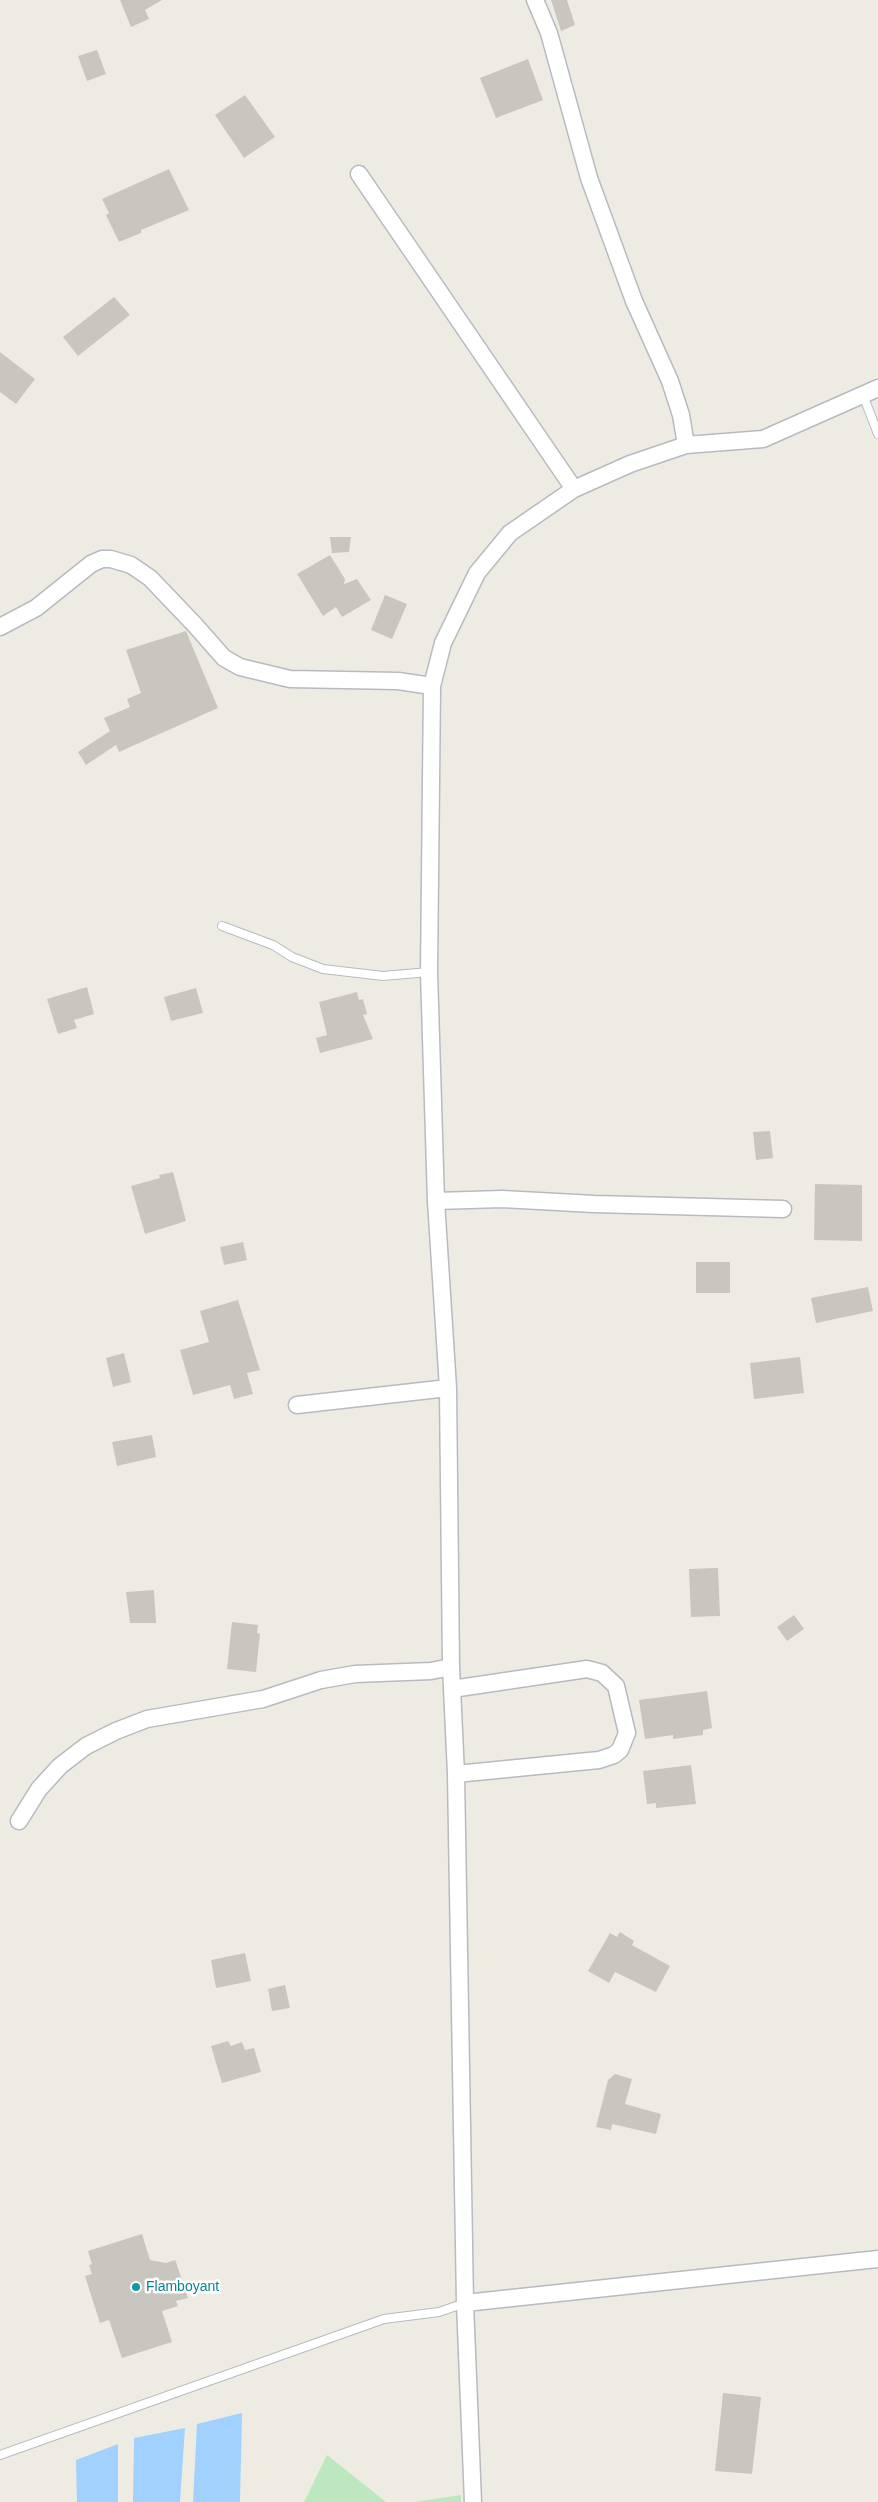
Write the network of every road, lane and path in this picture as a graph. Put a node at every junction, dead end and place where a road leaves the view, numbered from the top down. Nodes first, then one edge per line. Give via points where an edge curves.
1 (535, 0) edge
2 (359, 174) dead end
3 (878, 388) edge
4 (863, 395) junction
5 (878, 434) edge
6 (686, 444) junction
7 (574, 489) junction
8 (0, 627) edge
9 (432, 686) junction
10 (222, 926) dead end
11 (429, 972) junction
12 (436, 1201) junction
13 (783, 1209) dead end
14 (448, 1388) junction
15 (297, 1405) dead end
16 (451, 1667) junction
17 (452, 1689) junction
18 (456, 1774) junction
19 (19, 1821) dead end
20 (878, 2259) edge
21 (465, 2303) junction
22 (0, 2455) edge
23 (473, 2502) edge

1 - 6 street via 549,33 589,178 634,301 670,380
2 - 7 street
3 - 4 street
4 - 5 lane
4 - 6 street via 763,438
6 - 7 street
7 - 9 street via 510,533 477,573 443,643
8 - 9 street via 36,608 91,564 112,559 131,565 150,578 224,658 240,667 290,679 398,681
9 - 11 street
10 - 11 lane via 323,969 383,976
11 - 12 street
12 - 13 street via 502,1199
12 - 14 street
14 - 15 street
14 - 16 street
16 - 17 street
16 - 19 street via 431,1671 355,1674 321,1680 263,1699 147,1720 116,1731 86,1746 60,1766 39,1789
17 - 18 street
17 - 18 street via 587,1669 602,1673 616,1686 627,1733 620,1750 599,1760
18 - 21 street
20 - 21 street
21 - 22 lane via 440,2312 384,2318
21 - 23 street

